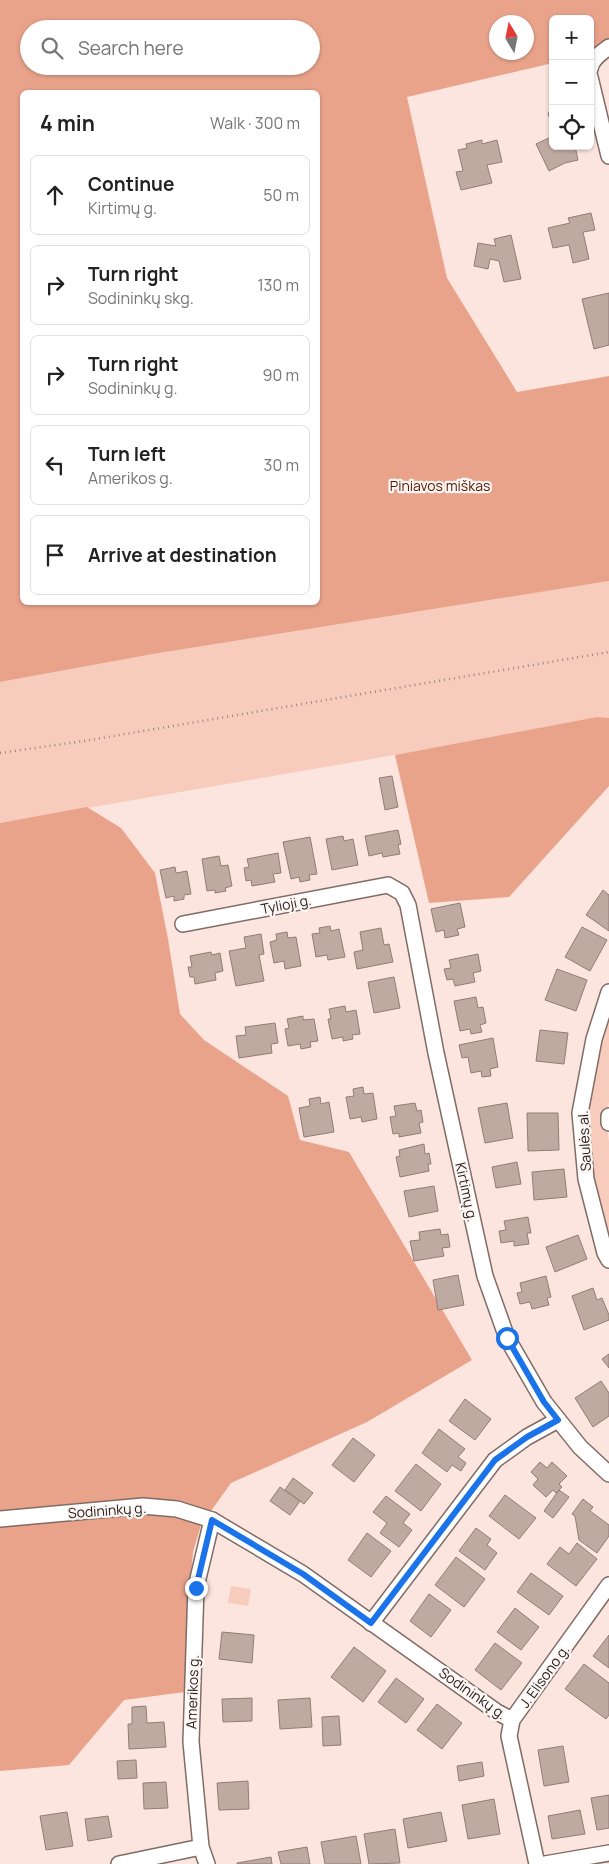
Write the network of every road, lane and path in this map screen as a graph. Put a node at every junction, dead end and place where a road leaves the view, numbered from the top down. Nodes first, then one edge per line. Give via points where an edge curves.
1 (609, 47) edge
2 (594, 61) edge
3 (594, 93) edge
4 (609, 156) edge
5 (609, 652) edge
6 (0, 753) edge
7 (388, 885) joint
8 (183, 924) dead end
9 (609, 992) edge
10 (609, 1116) edge
11 (609, 1122) edge
12 (609, 1260) edge
13 (558, 1420) junction
14 (609, 1474) edge
15 (0, 1519) edge
16 (212, 1520) junction
17 (609, 1585) edge
18 (371, 1623) junction
19 (512, 1720) junction
20 (201, 1847) junction
21 (609, 1853) edge
22 (119, 1864) edge
23 (207, 1864) edge
24 (537, 1864) edge
25 (545, 1864) edge

1 - 2 street
3 - 4 street
5 - 6 path
7 - 8 street, Tylioji g.
7 - 13 street, Kirtimų g. via 402,893 408,905 436,1053 485,1276 507,1338
9 - 12 street, Saulės al. via 594,1039 580,1114 586,1179
10 - 11 street, Saulės al.
13 - 14 street, Kirtimų g. via 580,1447
13 - 18 street via 495,1460
15 - 16 street, Sodininkų g. via 143,1506 177,1509
16 - 18 street, Sodininkų g. via 303,1574
16 - 20 street, Amerikos g. via 196,1588 190,1742
17 - 19 street, J. Elisono g.
18 - 19 street, Sodininkų g.
19 - 24 street, J. Elisono g. via 510,1736
20 - 22 street
20 - 23 street, Amerikos g.
21 - 25 street

